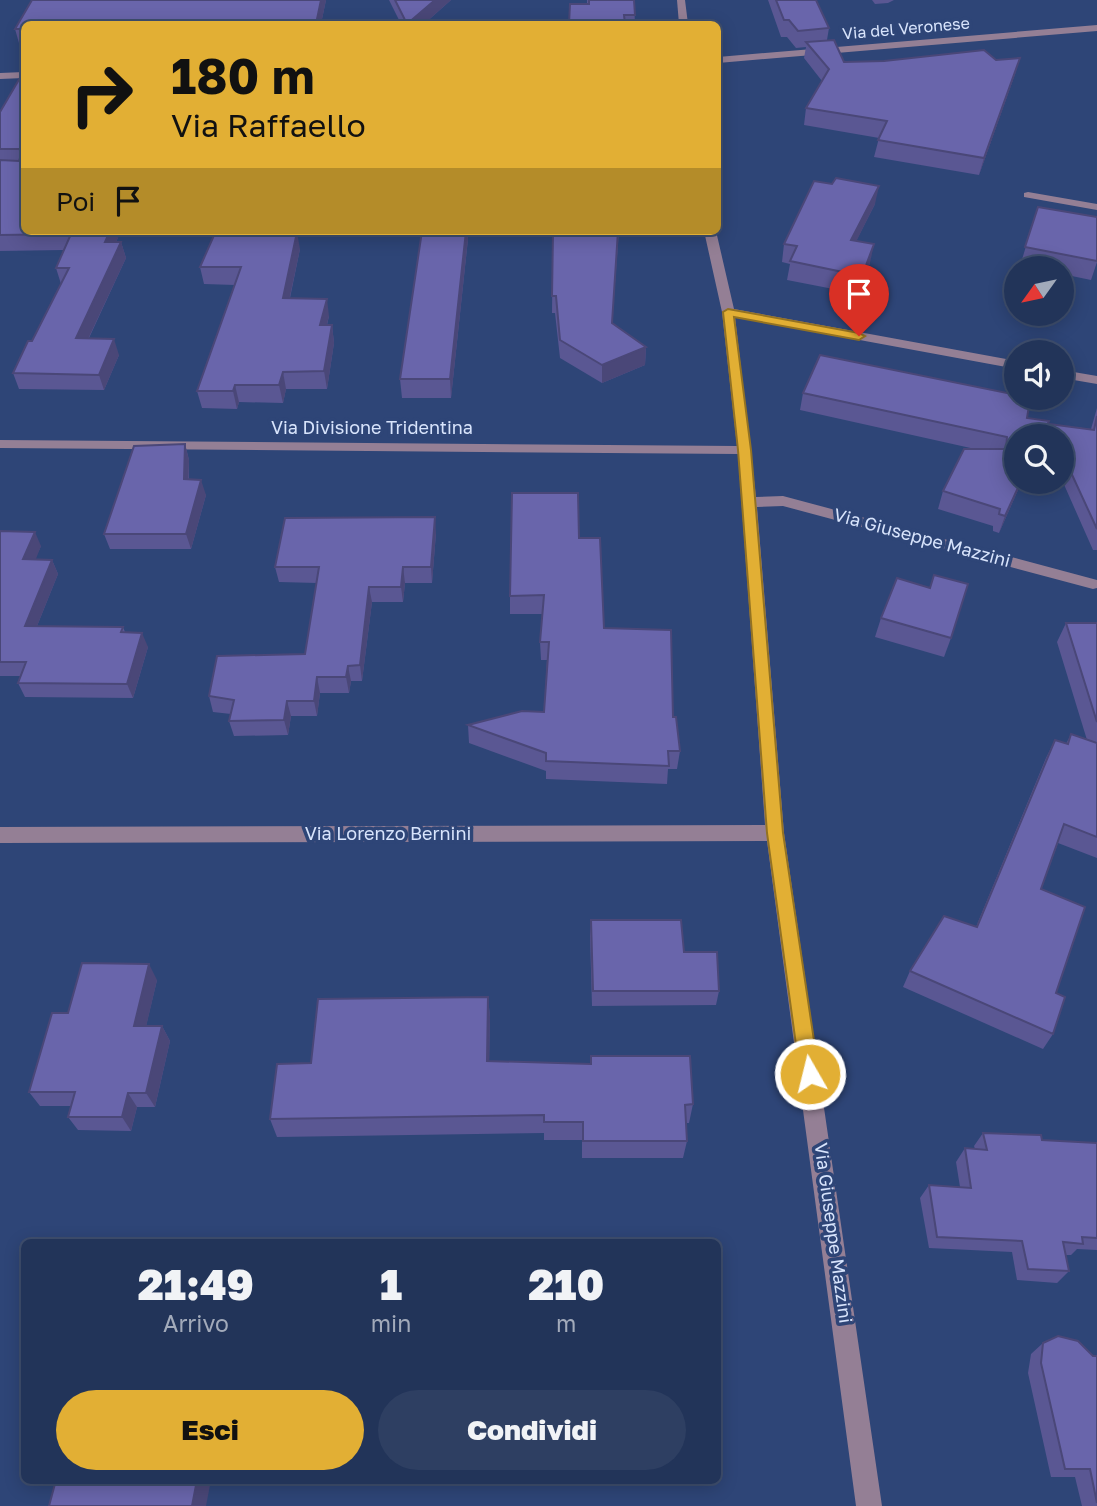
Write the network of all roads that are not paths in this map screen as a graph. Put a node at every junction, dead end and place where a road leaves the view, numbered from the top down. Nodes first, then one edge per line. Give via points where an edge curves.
1 (681, 0) edge
2 (684, 21) edge
3 (1097, 28) edge
4 (721, 60) edge
5 (21, 75) edge
6 (0, 76) edge
7 (1028, 195) dead end
8 (1097, 207) edge
9 (711, 235) edge
10 (728, 312) junction
11 (1004, 363) edge
12 (1074, 376) edge
13 (1097, 380) edge
14 (0, 444) edge
15 (745, 450) junction
16 (748, 502) junction
17 (1093, 584) dead end
18 (775, 833) junction
19 (0, 835) edge
20 (869, 1506) edge

1 - 2 street
3 - 4 street, Via del Veronese
5 - 6 street
7 - 8 street
9 - 10 street, Via Giuseppe Mazzini
10 - 11 street
10 - 15 street, Via Giuseppe Mazzini
12 - 13 street
14 - 15 street, Via Divisione Tridentina
15 - 16 street, Via Giuseppe Mazzini
16 - 17 street, Via Giuseppe Mazzini via 783,501
16 - 18 street, Via Giuseppe Mazzini
18 - 19 street, Via Lorenzo Bernini
18 - 20 street, Via Giuseppe Mazzini

